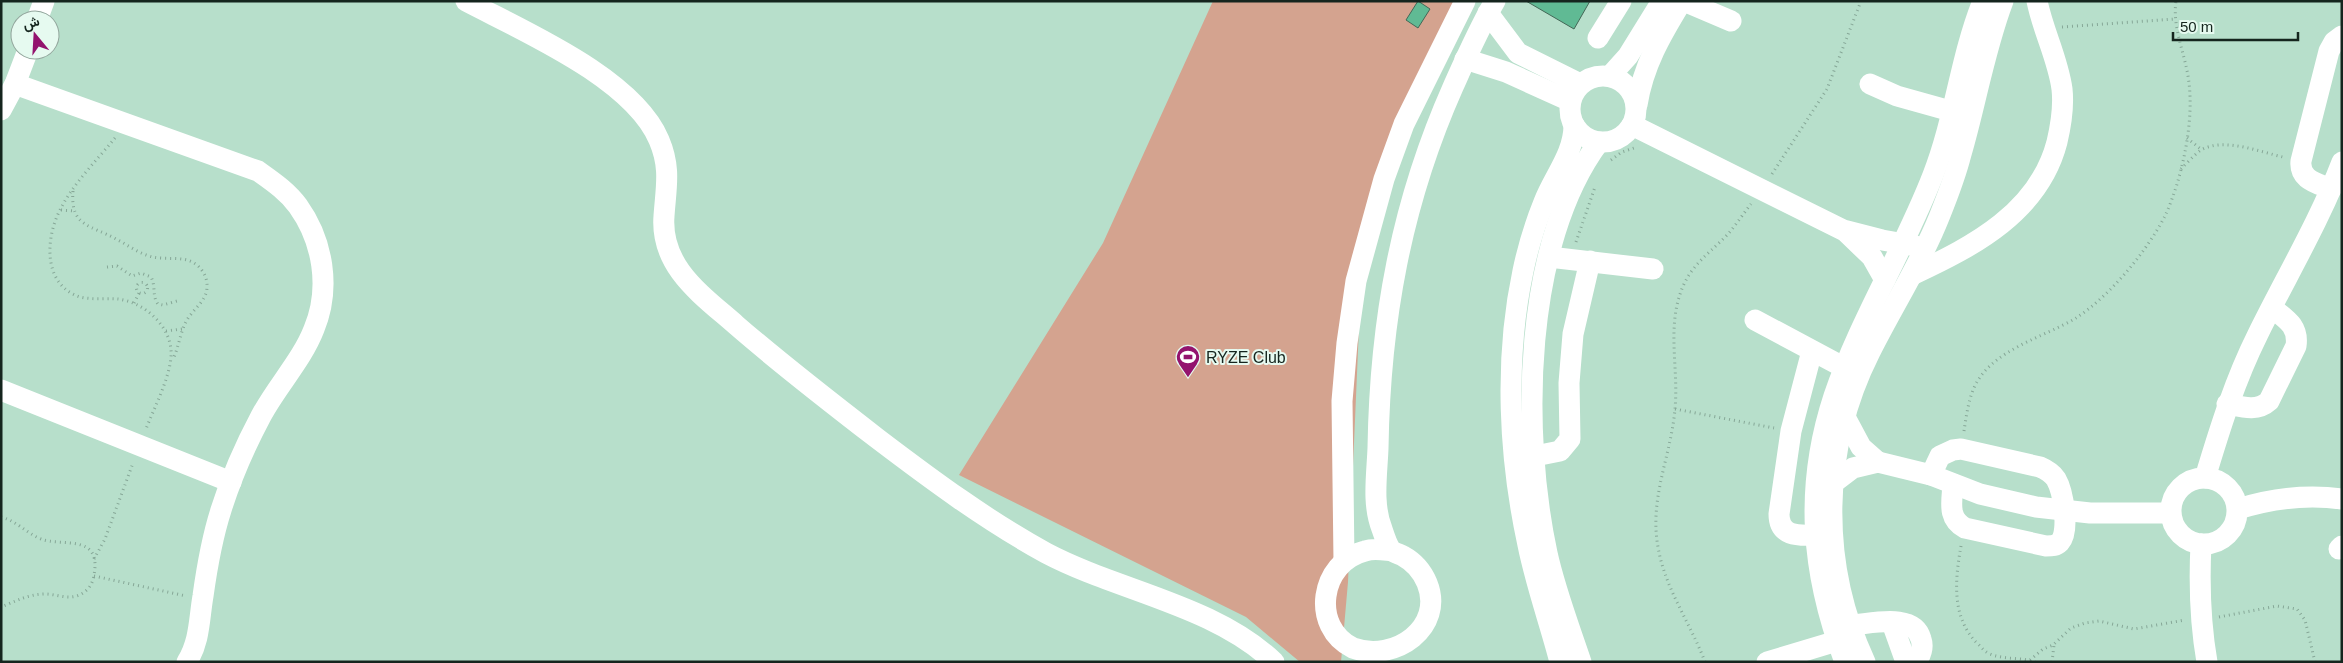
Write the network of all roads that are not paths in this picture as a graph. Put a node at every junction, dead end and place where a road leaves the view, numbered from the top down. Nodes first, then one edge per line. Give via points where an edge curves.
1 (466, 1) edge
2 (1465, 1) edge
3 (1621, 1) edge
4 (1662, 1) edge
5 (1683, 1) edge
6 (1983, 1) edge
7 (2003, 1) edge
8 (2037, 1) edge
9 (1492, 7) edge
10 (1731, 21) dead end
11 (2342, 36) edge
12 (1598, 38) dead end
13 (1465, 59) junction
14 (24, 60) edge
15 (1610, 76) junction
16 (15, 84) junction
17 (1870, 84) dead end
18 (1575, 93) junction
19 (1, 110) edge
20 (1961, 114) junction
21 (1636, 120) junction
22 (1574, 125) junction
23 (1600, 142) junction
24 (2342, 162) edge
25 (2331, 190) junction
26 (1843, 230) junction
27 (1902, 244) junction
28 (1926, 247) junction
29 (1570, 259) junction
30 (1653, 269) dead end
31 (1914, 274) junction
32 (1885, 280) junction
33 (2272, 308) junction
34 (1755, 320) dead end
35 (1812, 351) junction
36 (1845, 368) junction
37 (5, 394) edge
38 (2227, 404) junction
39 (1845, 417) junction
40 (1535, 456) junction
41 (1878, 462) junction
42 (1931, 475) junction
43 (2205, 478) junction
44 (231, 482) junction
45 (1832, 484) junction
46 (1953, 484) junction
47 (2342, 499) edge
48 (2238, 509) junction
49 (2065, 511) junction
50 (2170, 513) junction
51 (1815, 535) junction
52 (2201, 544) junction
53 (1392, 551) junction
54 (1344, 561) junction
55 (1546, 583) junction
56 (1892, 622) junction
57 (1844, 633) junction
58 (1412, 652) edge
59 (1804, 656) edge
60 (188, 662) edge
61 (1274, 662) edge
62 (1560, 662) edge
63 (1581, 662) edge
64 (1766, 662) edge
65 (1845, 662) edge
66 (1865, 662) edge
67 (1906, 662) edge
68 (1916, 662) edge
69 (2207, 662) edge

1 - 61 street via 576,60 642,112 654,129 665,156 668,187 664,226 673,262 689,284 784,365 990,521 1068,563 1221,626 1256,646
2 - 54 street via 1404,124 1384,179 1356,281 1342,401
3 - 12 street
4 - 15 street via 1628,56
5 - 10 street
5 - 21 street via 1662,32 1648,62
6 - 20 street via 1962,64
7 - 20 street
8 - 31 street via 2058,72 2062,109 2056,146 2041,181 2016,212 1989,234
9 - 13 street
9 - 18 street via 1518,53
11 - 25 street via 2329,51 2300,168 2303,175
13 - 18 street
13 - 53 street via 1432,135 1418,178 1391,287 1378,403 1376,509
14 - 16 street
15 - 18 street via 1596,76
15 - 21 street via 1630,89
16 - 19 street
16 - 44 street via 258,171 297,205 311,227 320,252 323,278 321,304 314,329 261,416
17 - 20 street via 1897,96
18 - 22 street via 1570,118
20 - 27 street
20 - 28 street via 1951,186
21 - 23 street via 1618,138
21 - 26 street via 1762,190
22 - 23 street via 1585,137
22 - 55 street via 1570,150 1544,200 1531,237 1513,346 1515,467 1528,546
23 - 29 street via 1572,187 1554,236
24 - 25 street
25 - 33 street
26 - 27 street
26 - 32 street via 1863,247
27 - 28 street
27 - 32 street
28 - 31 street
29 - 30 street
29 - 40 street via 1539,313 1533,370
29 - 40 street via 1573,334 1569,383 1570,438 1560,451
31 - 39 street via 1870,351
32 - 36 street
33 - 38 street
33 - 38 street via 2294,328 2296,346 2269,401 2255,408
34 - 35 street
35 - 36 street
35 - 51 street via 1791,432 1779,520 1790,534
36 - 51 street via 1820,450
37 - 44 street
38 - 43 street
39 - 41 street via 1861,447
39 - 45 street
40 - 55 street
41 - 42 street
41 - 45 street via 1853,468
42 - 46 street
42 - 49 street via 1940,456 1961,449 2040,467 2048,471 2059,485
43 - 48 street via 2227,487
43 - 50 street via 2190,481 2177,490
44 - 60 street via 213,540 196,643
45 - 57 street via 1835,567
46 - 49 street via 2008,501
46 - 49 street via 1952,516 1956,524 1964,528 2055,546 2062,540
47 - 48 street via 2291,496 2264,500
48 - 52 street via 2228,535 2216,542
49 - 50 street
50 - 52 street via 2180,534 2193,543
51 - 57 street via 1822,589
52 - 69 street via 2202,632
53 - 54 street via 1366,550
53 - 58 street via 1418,568 1428,584 1430,597 1426,622
54 - 58 street via 1329,582 1325,594 1328,619 1337,635 1352,648 1376,654
55 - 62 street
55 - 63 street
56 - 57 street
56 - 67 street
56 - 68 street via 1905,623 1920,635 1922,648
57 - 59 street
57 - 65 street
57 - 66 street
59 - 64 street

